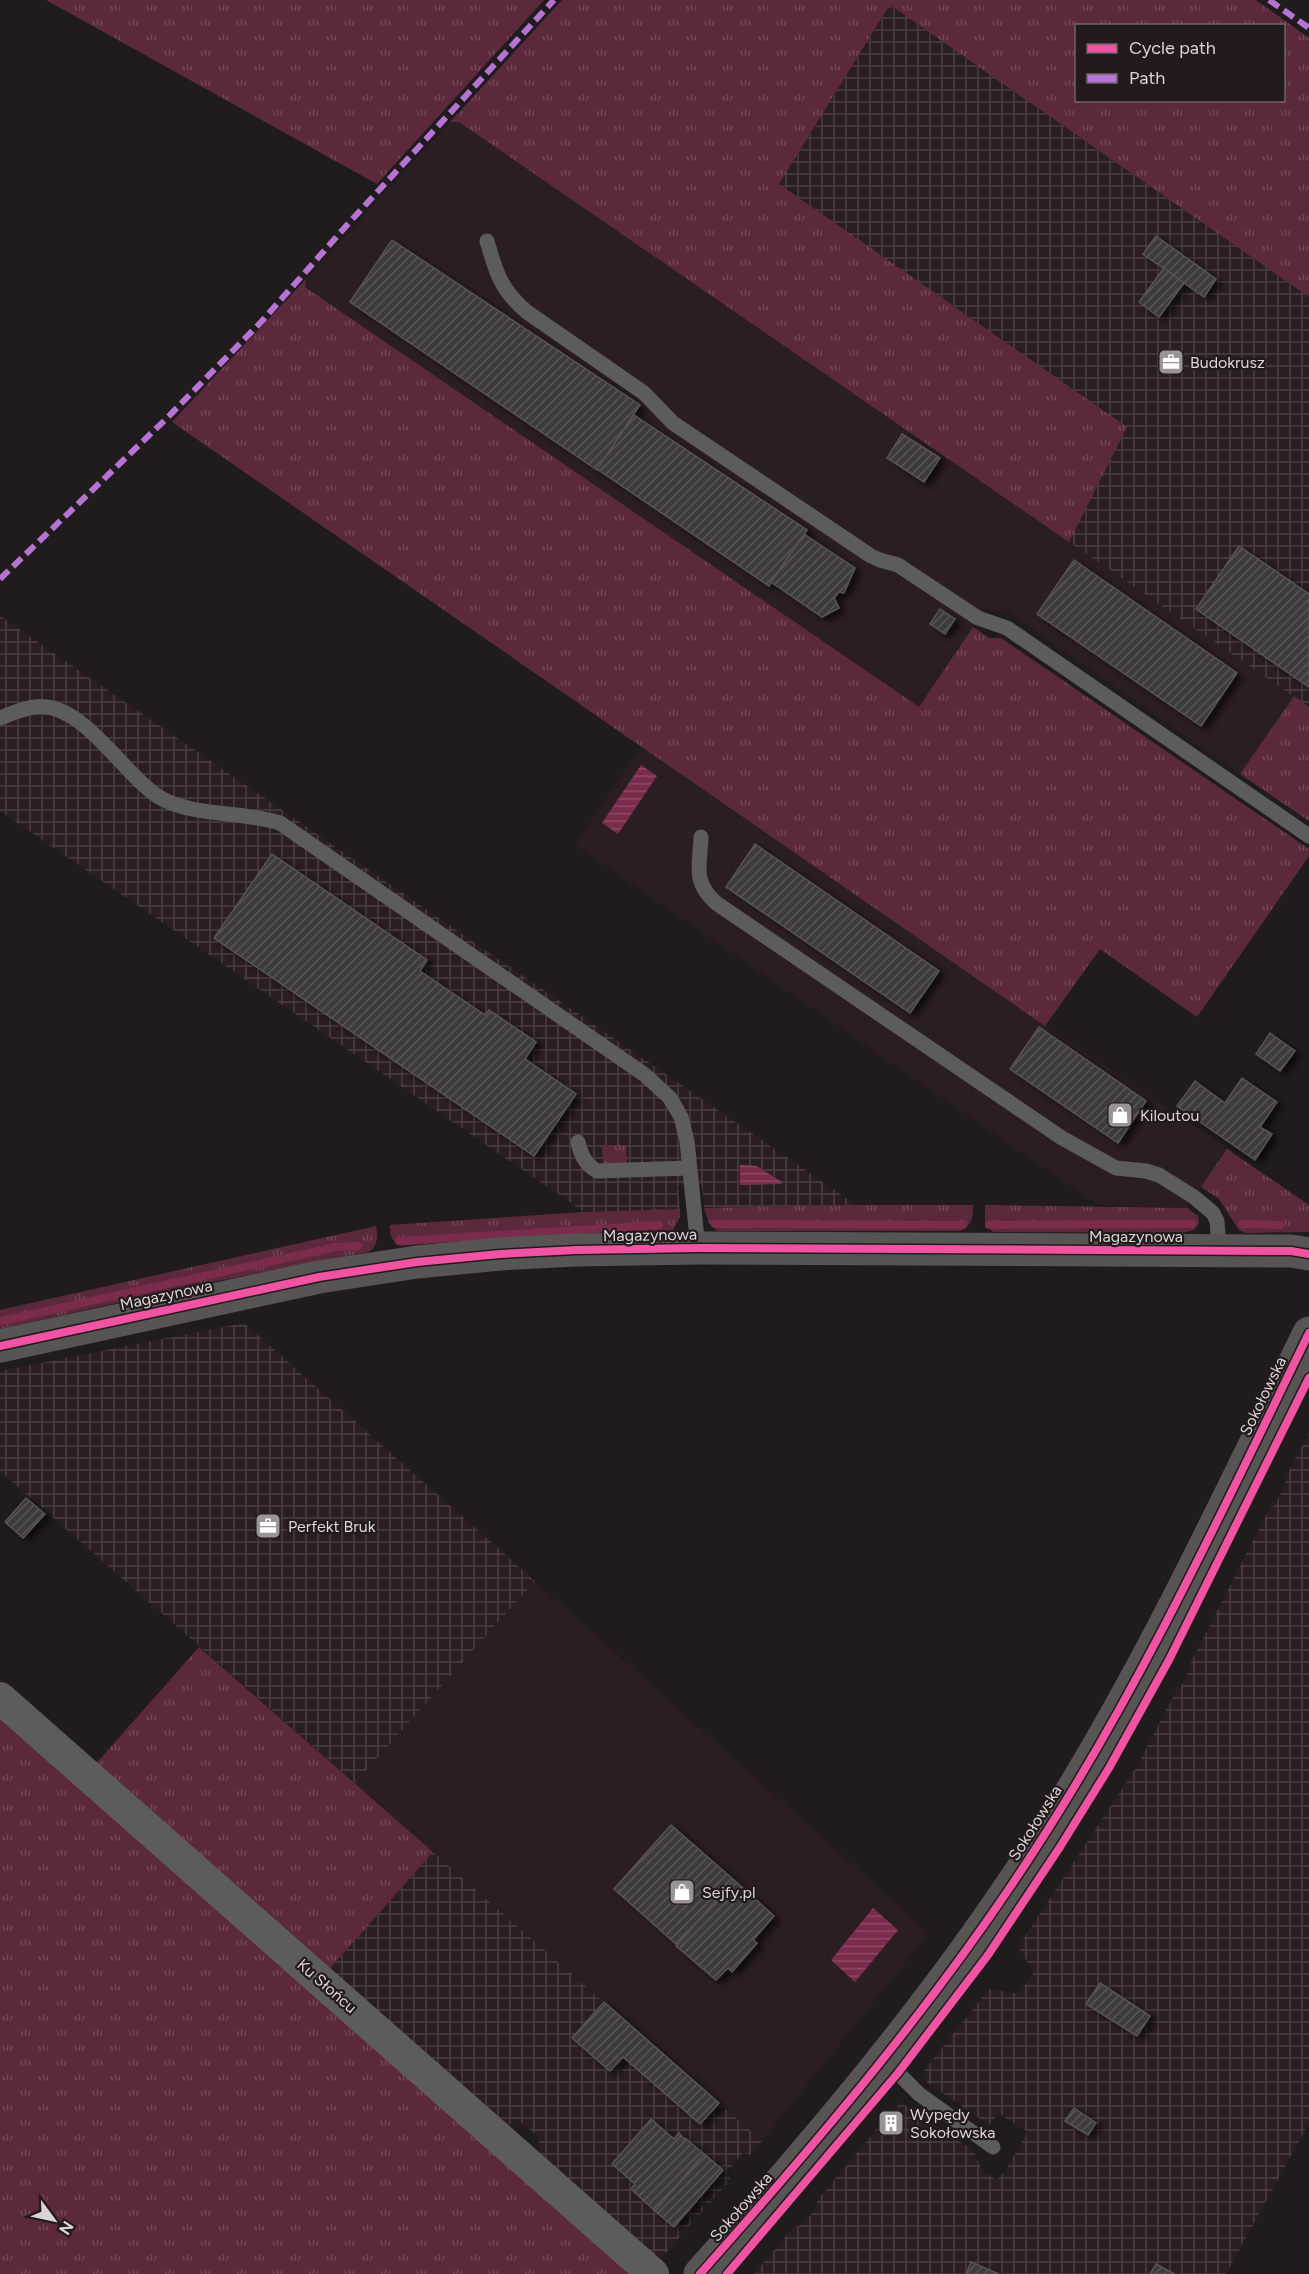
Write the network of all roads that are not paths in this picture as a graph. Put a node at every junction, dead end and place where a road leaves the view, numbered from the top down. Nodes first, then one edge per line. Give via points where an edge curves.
1 (487, 241) dead end
2 (0, 718) edge
3 (1309, 836) edge
4 (701, 837) dead end
5 (578, 1142) dead end
6 (689, 1168) junction
7 (698, 1248) junction
8 (1219, 1250) junction
9 (1309, 1254) edge
10 (1309, 1333) edge
11 (0, 1346) edge
12 (0, 1698) edge
13 (882, 2061) junction
14 (993, 2147) dead end
15 (653, 2274) edge
16 (700, 2274) edge

1 - 3 lane via 502,286 513,300 644,393 673,423 871,556 898,564 978,618 1007,628
2 - 6 lane via 36,706 54,709 103,741 159,797 189,808 280,823 645,1075 670,1098 681,1117
4 - 8 lane via 699,880 704,892 716,903 1062,1138 1116,1168 1159,1175 1194,1197 1217,1221
5 - 6 lane via 581,1155 597,1171
6 - 7 lane
7 - 8 street, Magazynowa
7 - 11 street, Magazynowa via 576,1250 417,1262 308,1280
8 - 9 street, Magazynowa
10 - 13 street, Sokołowska via 1148,1657 1072,1789 985,1924
12 - 15 street, Ku Słońcu
13 - 14 lane via 919,2094
13 - 16 street, Sokołowska

